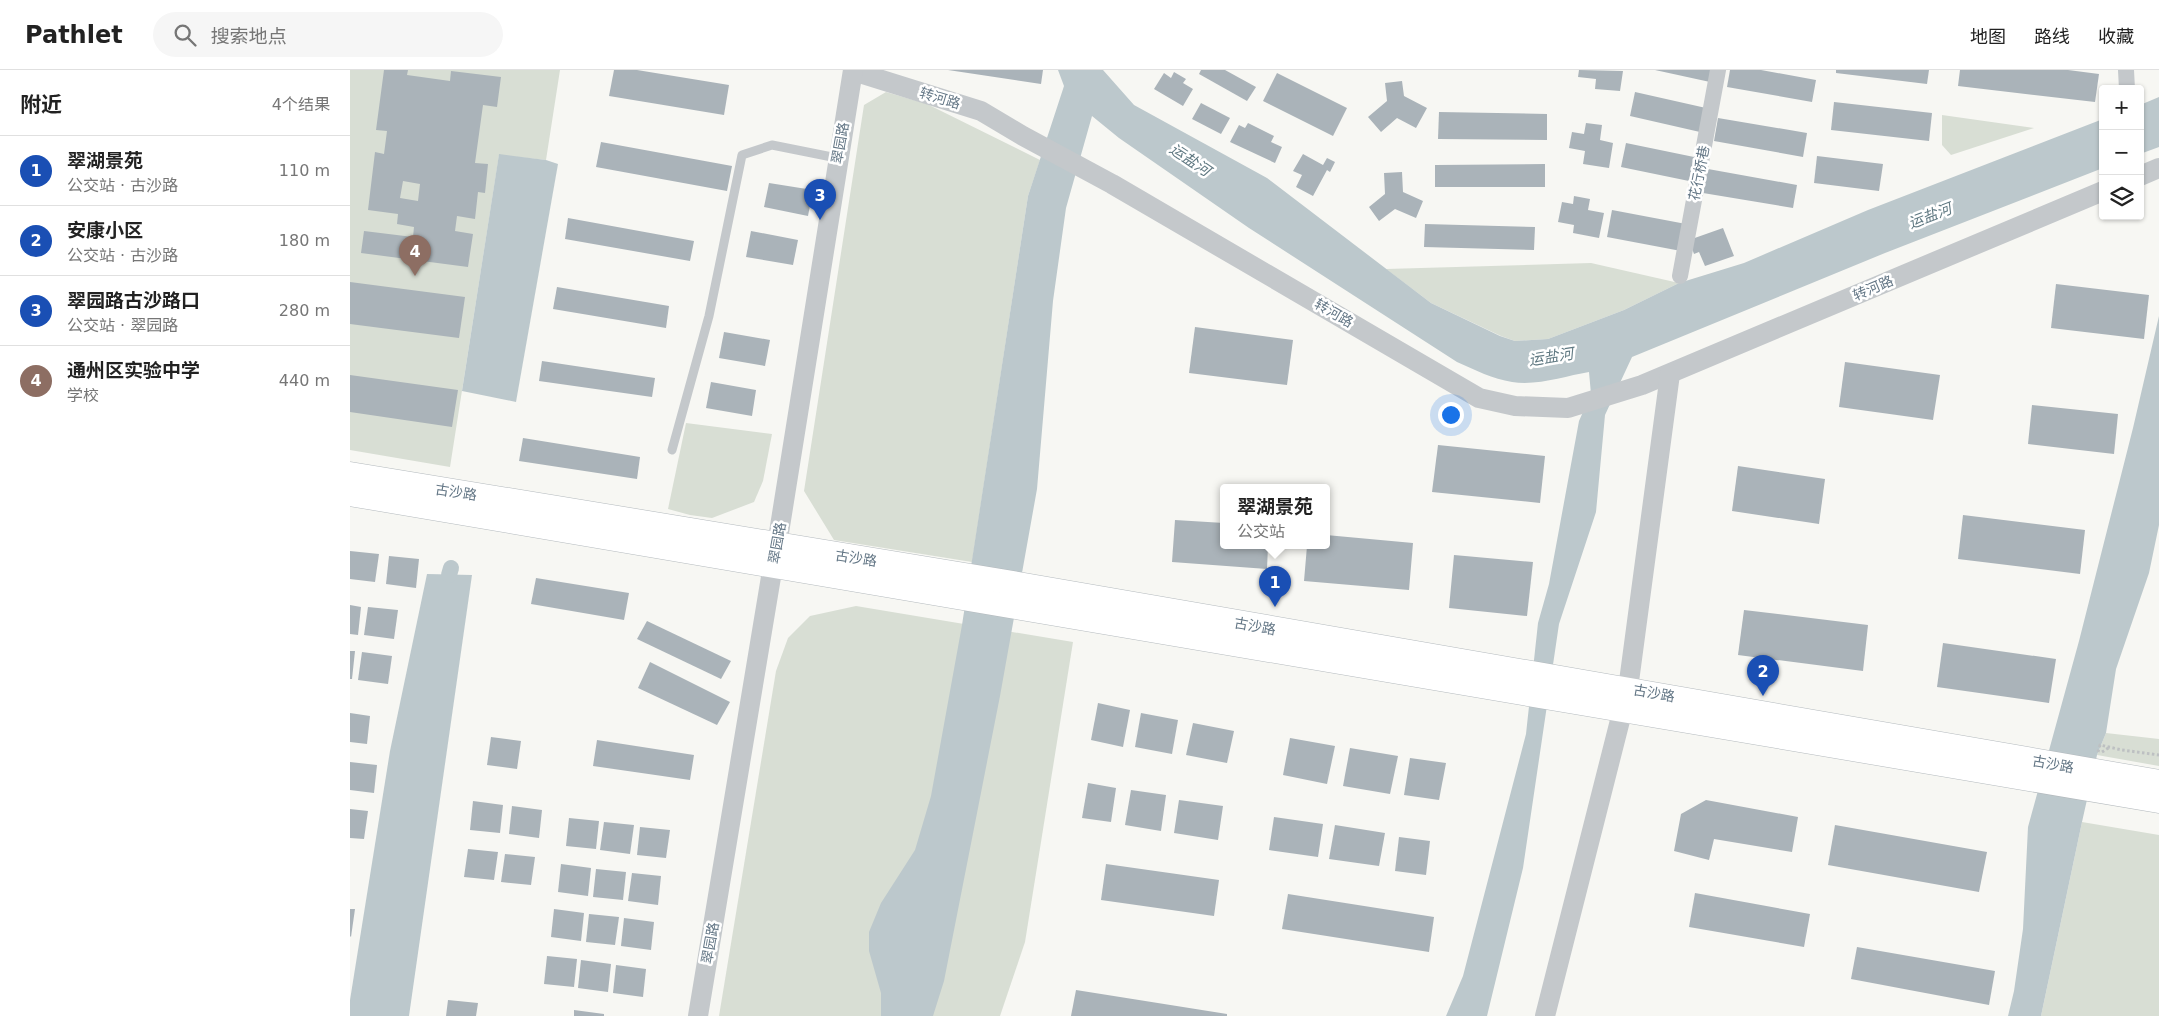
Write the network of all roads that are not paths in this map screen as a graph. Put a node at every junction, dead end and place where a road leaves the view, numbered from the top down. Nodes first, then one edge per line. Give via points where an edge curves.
1 (853, 70) edge
2 (1718, 70) edge
3 (2126, 70) edge
4 (2127, 85) edge
5 (837, 158) junction
6 (2159, 168) edge
7 (2142, 175) edge
8 (2099, 194) edge
9 (1680, 276) dead end
10 (1670, 374) junction
11 (672, 450) dead end
12 (350, 474) edge
13 (350, 494) edge
14 (775, 555) junction
15 (1507, 681) junction
16 (1628, 689) junction
17 (1623, 713) junction
18 (2015, 767) junction
19 (2101, 782) junction
20 (2159, 782) edge
21 (2159, 801) edge
22 (698, 1016) edge
23 (1545, 1016) edge

1 - 5 street, 翠园路
1 - 10 street, 转河路 via 981,111 1479,398 1515,406 1568,408
2 - 9 street, 花行桥巷
3 - 4 street
5 - 11 lane via 772,145 742,155 709,316
5 - 14 street, 翠园路
6 - 7 street
8 - 10 street, 转河路
10 - 16 street
12 - 14 main road, 古沙路
13 - 14 main road, 古沙路
14 - 15 main road, 古沙路
14 - 22 street, 翠园路
15 - 16 main road, 古沙路 via 1570,679
15 - 17 main road, 古沙路 via 1562,702
16 - 17 street
16 - 18 main road, 古沙路
17 - 18 main road, 古沙路
17 - 23 street
18 - 19 main road, 古沙路
19 - 20 main road, 古沙路
19 - 21 main road, 古沙路

